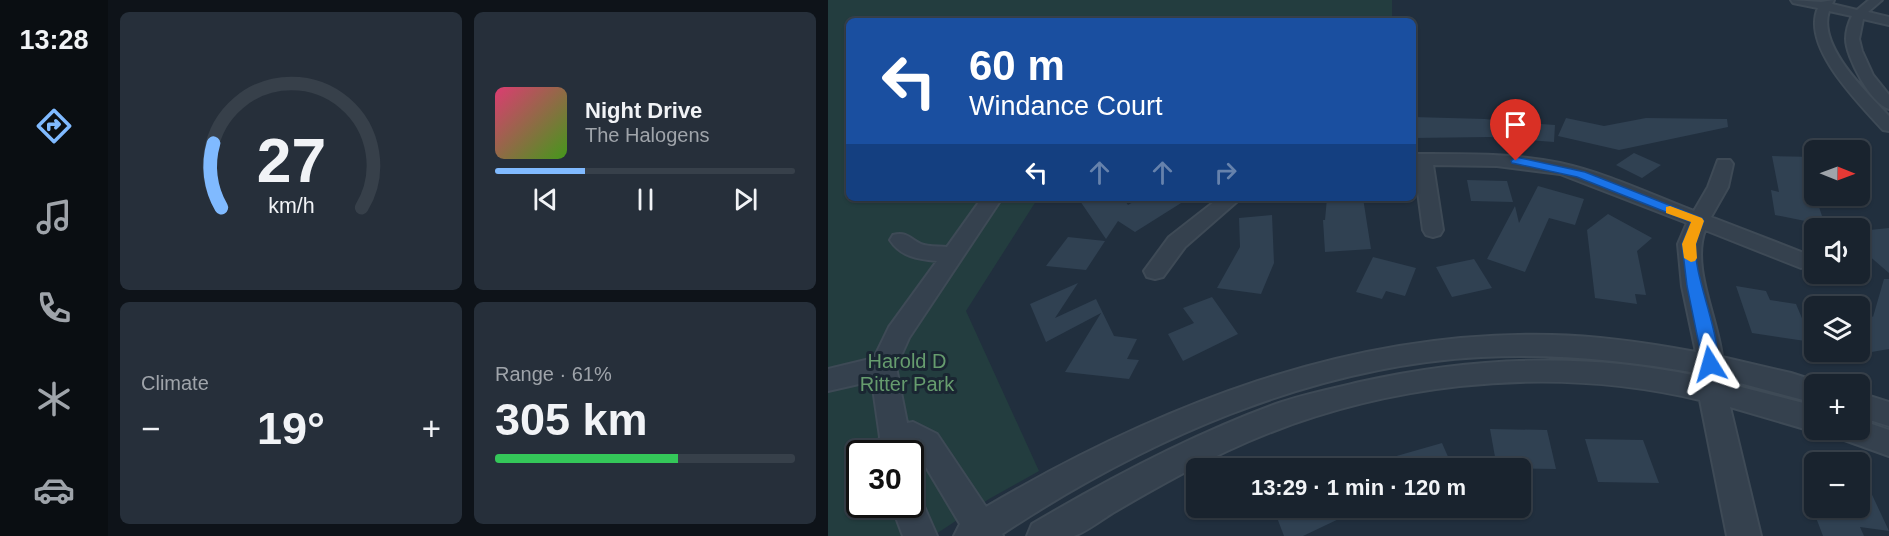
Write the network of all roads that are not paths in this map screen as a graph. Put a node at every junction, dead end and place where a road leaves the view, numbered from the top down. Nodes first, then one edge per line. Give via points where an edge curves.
1 (1797, 0) edge
2 (1876, 0) edge
3 (1827, 3) edge
4 (1859, 15) junction
5 (1889, 21) edge
6 (1889, 104) edge
7 (1889, 126) edge
8 (1418, 159) edge
9 (1724, 164) dead end
10 (990, 201) edge
11 (1227, 201) edge
12 (1698, 221) junction
13 (1433, 230) dead end
14 (901, 240) dead end
15 (952, 255) junction
16 (1801, 260) dead end
17 (1155, 271) dead end
18 (883, 367) junction
19 (1711, 377) junction
20 (828, 380) edge
21 (1804, 390) edge
22 (1870, 408) edge
23 (1889, 414) edge
24 (1804, 415) edge
25 (1870, 436) edge
26 (892, 440) edge
27 (903, 440) edge
28 (922, 440) edge
29 (924, 441) edge
30 (1889, 443) edge
31 (913, 518) edge
32 (979, 533) edge
33 (921, 536) edge
34 (1044, 536) edge
35 (1744, 536) edge

1 - 3 street
2 - 4 street
3 - 4 street
3 - 7 street via 1820,26 1822,38 1850,81
4 - 5 street
4 - 6 street via 1853,30 1854,49 1865,74
8 - 12 street via 1516,161 1558,168
8 - 13 street
9 - 12 street via 1718,187
10 - 15 street
11 - 17 street via 1177,242
12 - 16 street
12 - 19 street via 1689,244
14 - 15 street via 917,252
15 - 18 street via 898,334
18 - 20 street
18 - 26 street
19 - 21 street
19 - 24 street
19 - 32 street via 1623,350 1554,345 1445,349 1338,367 1224,402 1167,426 1114,452
19 - 34 street via 1515,371 1450,376 1380,389 1279,415 1233,435 1128,485
19 - 35 street
22 - 23 street
25 - 30 street
27 - 28 street via 913,435
29 - 32 street
31 - 33 street

